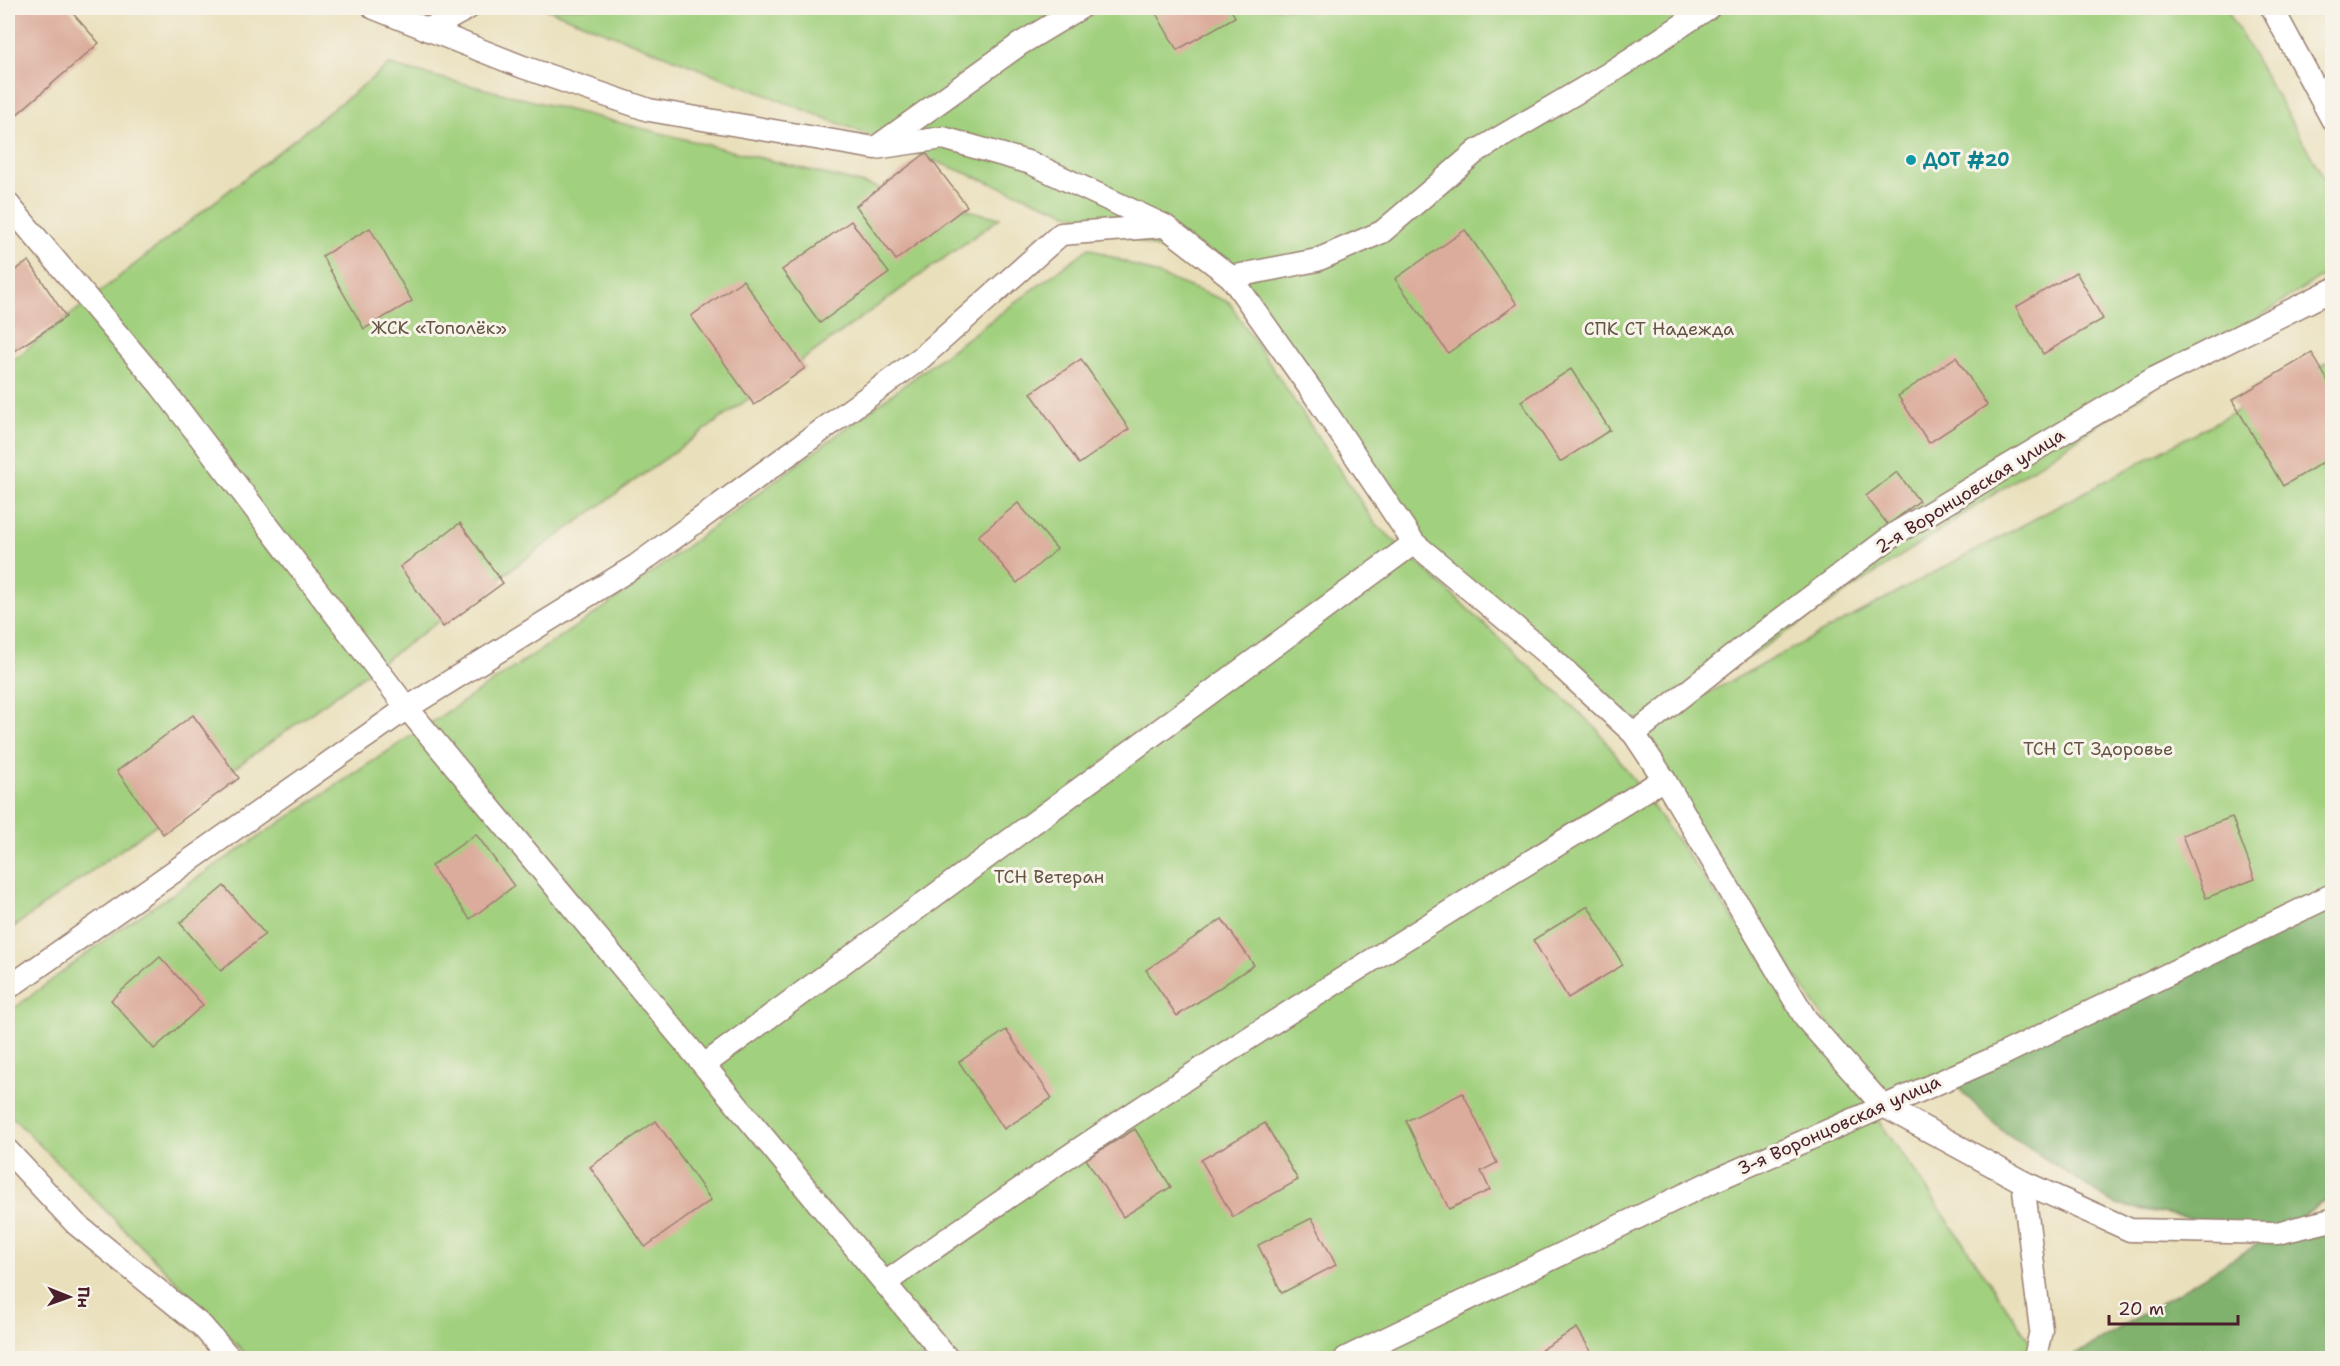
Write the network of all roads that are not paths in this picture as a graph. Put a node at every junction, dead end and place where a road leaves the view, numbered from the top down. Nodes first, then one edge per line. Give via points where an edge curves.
1 (374, 8) edge
2 (468, 8) edge
3 (1080, 8) edge
4 (1708, 8) edge
5 (2272, 8) edge
6 (428, 30) junction
7 (2332, 119) edge
8 (876, 148) junction
9 (8, 204) edge
10 (1165, 226) junction
11 (1231, 277) junction
12 (2332, 290) edge
13 (1413, 543) junction
14 (407, 708) junction
15 (1634, 734) junction
16 (1664, 779) junction
17 (2332, 895) edge
18 (8, 988) edge
19 (704, 1065) junction
20 (1882, 1105) junction
21 (8, 1151) edge
22 (2023, 1182) junction
23 (2332, 1220) edge
24 (885, 1283) junction
25 (230, 1359) edge
26 (947, 1359) edge
27 (1346, 1359) edge
28 (2035, 1359) edge

1 - 6 lane
2 - 6 lane
3 - 8 lane via 1020,44
4 - 11 lane via 1608,74 1477,151 1382,232 1317,260
5 - 7 lane
6 - 8 lane via 649,110
8 - 10 lane via 943,138 1031,163
9 - 14 lane via 161,386
10 - 11 lane
10 - 14 lane via 1061,234 921,358 637,565
11 - 13 lane
12 - 15 lane, 2-я Воронцовская улица via 2155,378 1896,533
13 - 15 lane via 1546,653
13 - 19 lane
14 - 18 lane
14 - 19 lane
15 - 16 lane
16 - 20 lane via 1806,1019
16 - 24 lane via 1376,956 1008,1195
17 - 20 lane, 3-я Воронцовская улица via 1997,1057
19 - 24 lane
20 - 22 lane
20 - 27 lane, 3-я Воронцовская улица via 1713,1181
21 - 25 lane via 76,1224 202,1326
22 - 23 lane via 2130,1230 2277,1233
22 - 28 lane via 2041,1330
24 - 26 lane

